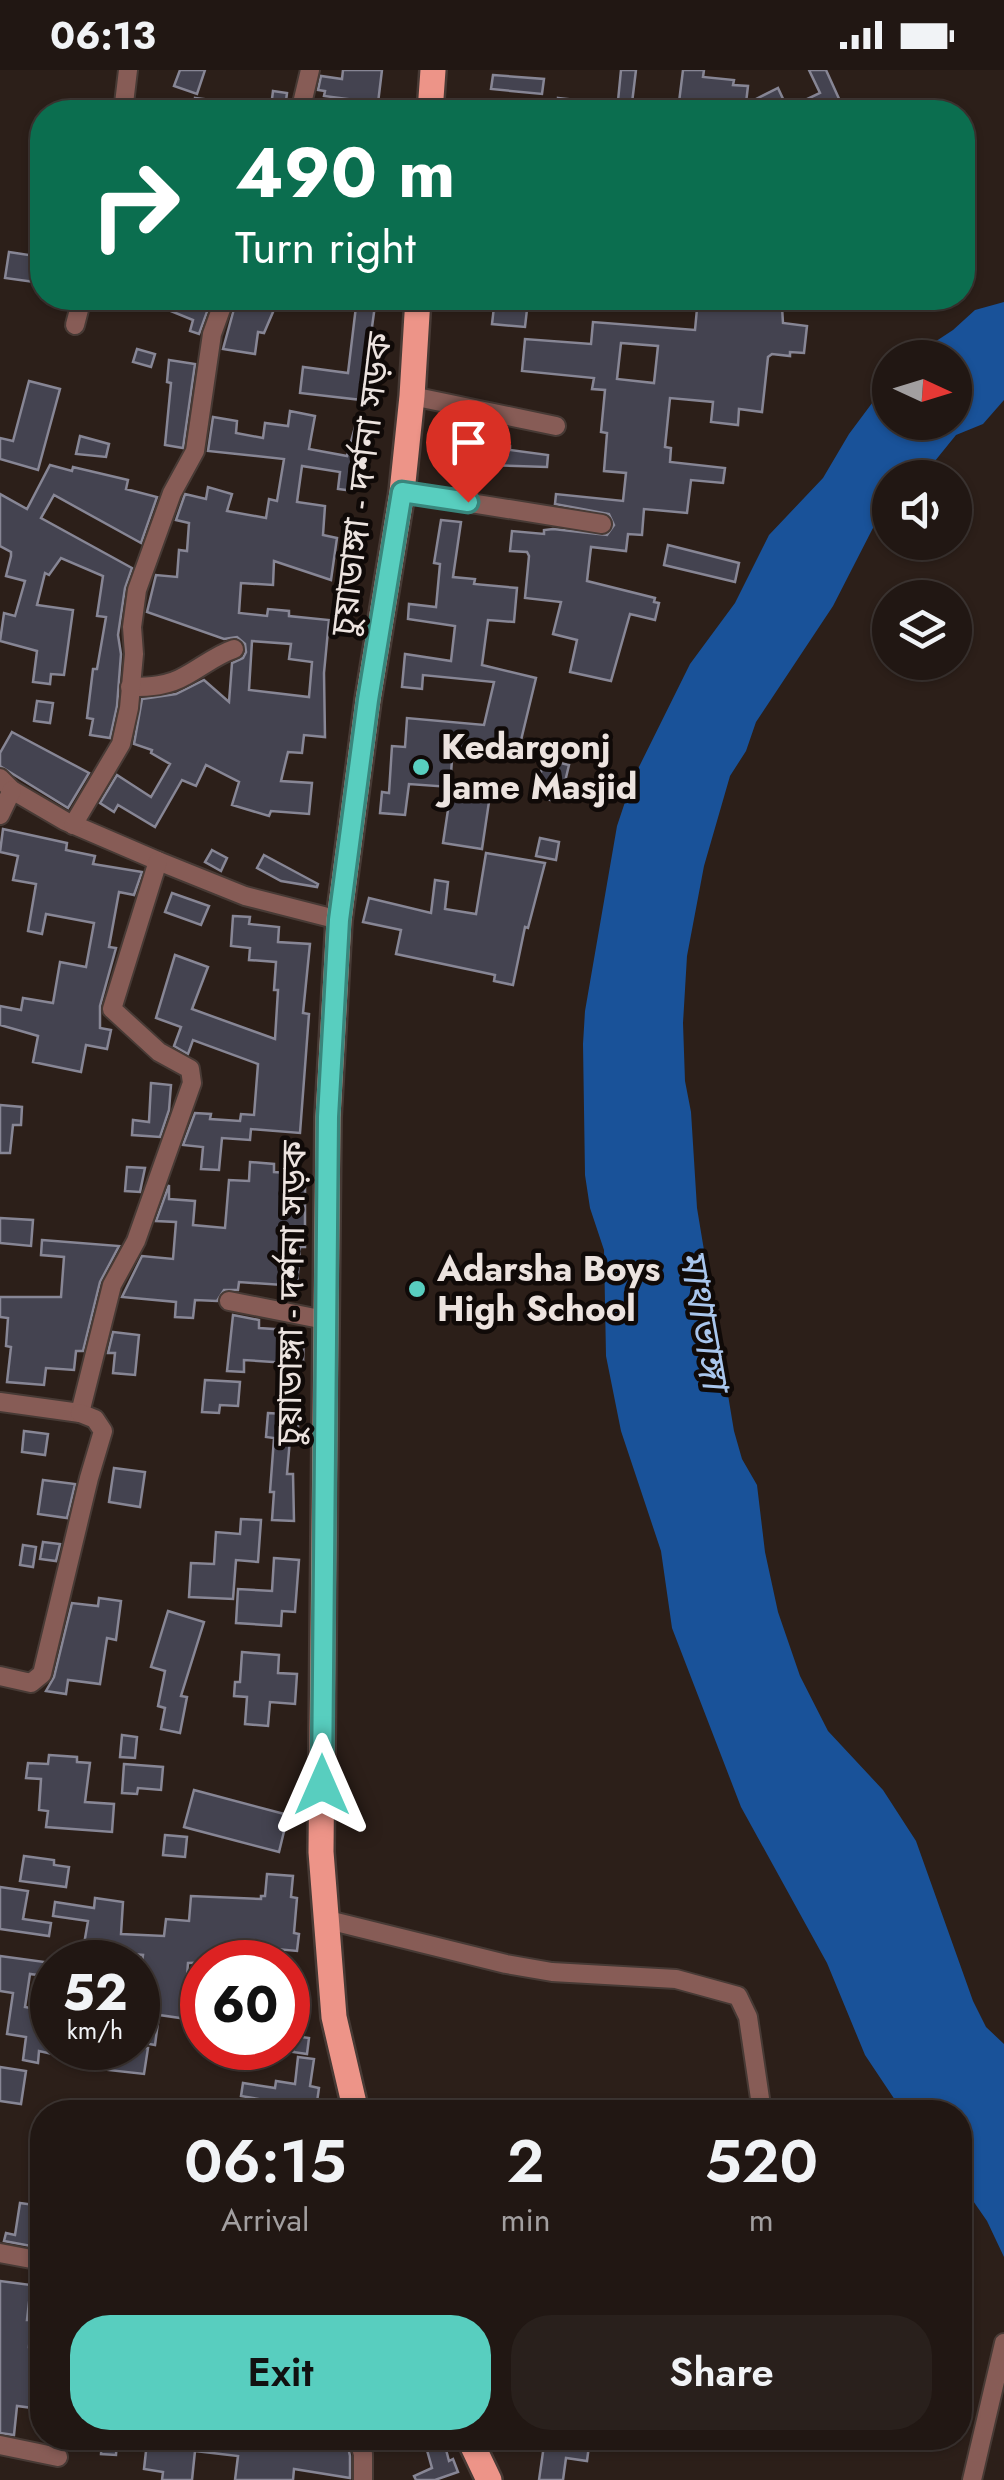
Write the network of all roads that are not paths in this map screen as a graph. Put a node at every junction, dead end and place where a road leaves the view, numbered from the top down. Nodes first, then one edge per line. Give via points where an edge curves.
1 (128, 70) edge
2 (310, 70) edge
3 (433, 70) edge
4 (124, 100) edge
5 (303, 100) edge
6 (431, 100) edge
7 (79, 310) edge
8 (221, 310) edge
9 (417, 310) edge
10 (75, 324) dead end
11 (412, 396) junction
12 (556, 426) dead end
13 (402, 492) junction
14 (602, 524) dead end
15 (234, 649) dead end
16 (130, 687) junction
17 (6, 784) edge
18 (0, 814) edge
19 (73, 825) junction
20 (158, 861) junction
21 (339, 920) junction
22 (229, 1301) dead end
23 (325, 1320) junction
24 (0, 1402) edge
25 (80, 1414) junction
26 (0, 1676) edge
27 (324, 1919) junction
28 (353, 2100) edge
29 (760, 2100) edge
30 (0, 2253) edge
31 (30, 2259) edge
32 (1004, 2343) edge
33 (0, 2445) edge
34 (359, 2450) edge
35 (475, 2450) edge
36 (58, 2456) dead end
37 (363, 2480) edge
38 (489, 2480) edge
39 (972, 2480) edge

1 - 4 street
2 - 5 street
3 - 6 main road
7 - 10 street
8 - 16 street via 195,451 172,493 138,590
9 - 11 main road, চুয়াডাঙ্গা - দর্শনা সড়ক
11 - 12 street
11 - 13 main road, চুয়াডাঙ্গা - দর্শনা সড়ক
13 - 14 street
13 - 21 main road, চুয়াডাঙ্গা - দর্শনা সড়ক
15 - 16 street via 184,677
16 - 19 street via 121,744
17 - 18 street
17 - 19 street
19 - 20 street
20 - 21 street via 245,896
20 - 25 street via 112,1009 159,1052 190,1069 192,1082 136,1241 112,1286
21 - 23 main road, চুয়াডাঙ্গা - দর্শনা সড়ক
22 - 23 street
23 - 27 main road, চুয়াডাঙ্গা - দর্শনা সড়ক
24 - 25 street
25 - 26 street via 103,1430 42,1674 32,1683
27 - 28 main road, চুয়াডাঙ্গা - দর্শনা সড়ক via 334,2017
27 - 29 street via 506,1964 676,1979 738,1996 748,2018
30 - 31 street
32 - 39 street
33 - 36 street
34 - 37 street
35 - 38 main road

